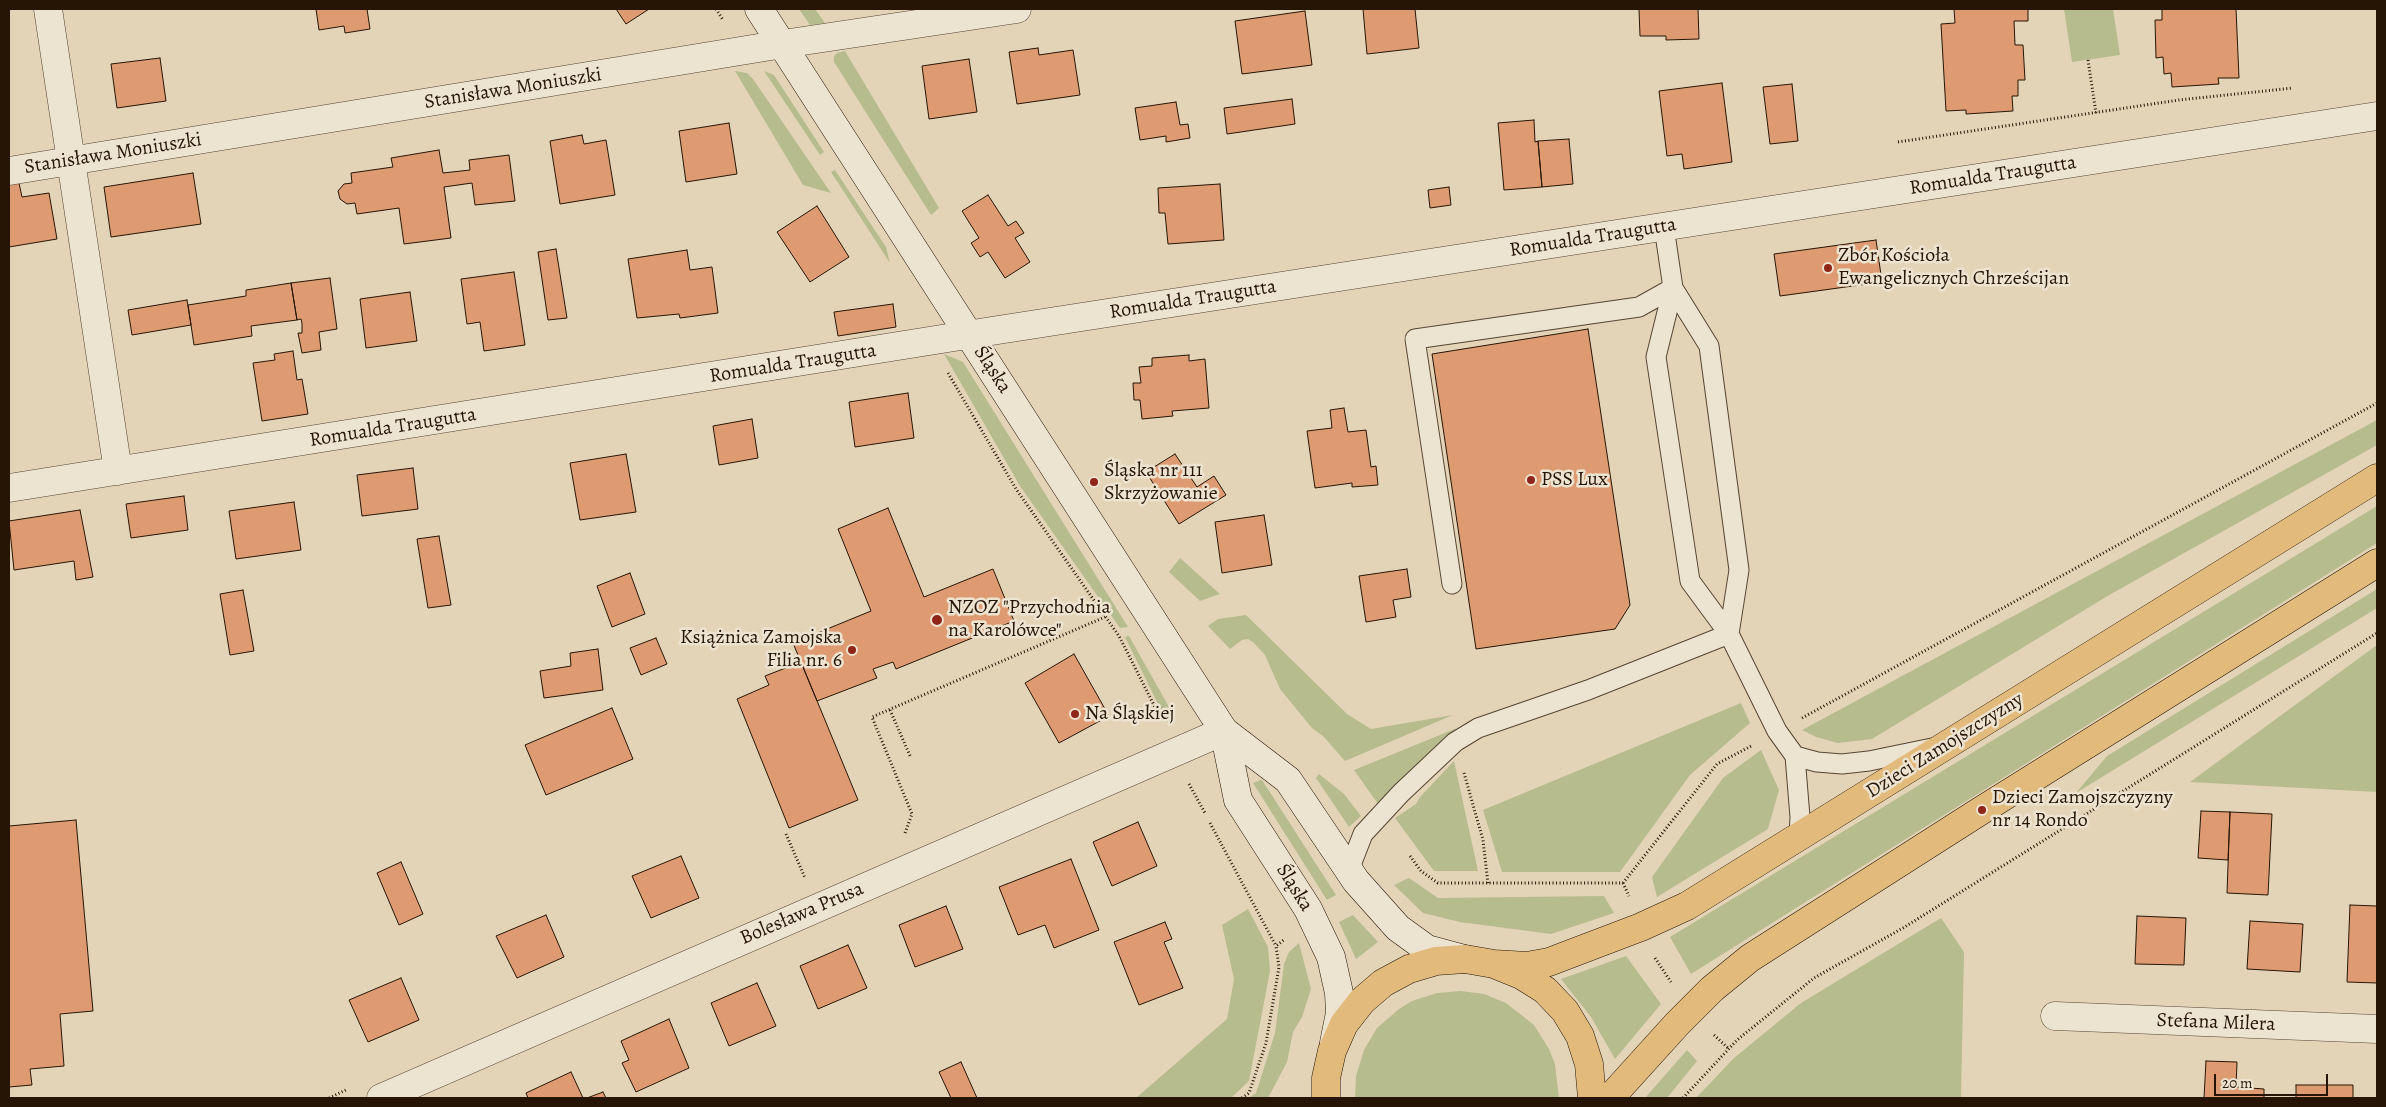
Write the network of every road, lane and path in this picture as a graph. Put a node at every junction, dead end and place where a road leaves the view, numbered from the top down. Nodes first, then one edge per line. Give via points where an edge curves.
1 (48, 9) edge
2 (759, 9) edge
3 (1017, 9) edge
4 (782, 44) junction
5 (2088, 60) dead end
6 (2293, 88) dead end
7 (2096, 113) junction
8 (2377, 116) edge
9 (1898, 142) dead end
10 (72, 162) junction
11 (9, 171) edge
12 (1664, 227) junction
13 (1673, 288) junction
14 (970, 336) junction
15 (947, 372) dead end
16 (2377, 403) edge
17 (118, 471) junction
18 (2377, 478) edge
19 (9, 488) edge
20 (2377, 563) edge
21 (1452, 584) dead end
22 (1105, 617) junction
23 (2377, 633) edge
24 (1729, 634) junction
25 (890, 710) junction
26 (1159, 716) dead end
27 (1224, 731) junction
28 (1777, 731) junction
29 (1947, 745) junction
30 (1796, 756) junction
31 (911, 758) dead end
32 (1185, 776) dead end
33 (1472, 802) dead end
34 (786, 834) dead end
35 (904, 836) dead end
36 (1799, 836) junction
37 (1410, 856) dead end
38 (1349, 870) junction
39 (805, 878) dead end
40 (1488, 884) junction
41 (1287, 936) dead end
42 (1276, 946) junction
43 (1653, 954) dead end
44 (1465, 959) junction
45 (1494, 964) junction
46 (1673, 984) dead end
47 (2055, 1016) dead end
48 (2377, 1029) edge
49 (1710, 1031) dead end
50 (1729, 1049) junction
51 (1331, 1054) junction
52 (381, 1098) edge
53 (1242, 1098) edge
54 (1308, 1098) edge
55 (1326, 1098) edge
56 (1592, 1098) edge
57 (1610, 1098) edge
58 (1683, 1098) edge

1 - 10 street
2 - 4 street, Śląska
3 - 4 street, Stanisława Moniuszki
4 - 10 street, Stanisława Moniuszki
4 - 14 street, Śląska
5 - 7 path
6 - 7 path
7 - 9 path
8 - 12 street, Romualda Traugutta
10 - 11 street, Stanisława Moniuszki
10 - 17 street
12 - 13 lane
12 - 14 street, Romualda Traugutta
13 - 21 lane via 1639,307 1415,339
13 - 24 lane via 1709,346 1739,570
13 - 24 lane via 1656,357 1690,581
14 - 17 street, Romualda Traugutta
14 - 27 street, Śląska
15 - 22 path via 1016,489
16 - 28 path
17 - 19 street, Romualda Traugutta
18 - 29 main road, Dzieci Zamojszczyzny
20 - 57 main road via 1750,958 1677,1024
22 - 25 path
22 - 26 path via 1119,636
23 - 50 path via 1920,918 1814,978
24 - 28 lane
24 - 38 lane via 1588,690 1478,728 1455,742 1401,793 1364,834
25 - 31 path
25 - 35 path via 872,718 912,814
27 - 38 street, Śląska via 1288,780
27 - 51 street, Śląska via 1238,800 1308,909 1337,974 1340,1012
27 - 52 street, Bolesława Prusa
28 - 30 lane
28 - 40 path via 1717,764 1623,883
29 - 30 lane via 1842,764
29 - 36 main road, Dzieci Zamojszczyzny
30 - 36 lane
32 - 42 path
33 - 40 path via 1483,840
34 - 39 path
36 - 45 main road, Dzieci Zamojszczyzny via 1687,906 1641,927 1549,962 1527,966
37 - 40 path via 1421,871 1438,883
38 - 44 street, Śląska via 1383,911 1416,942 1440,954
41 - 42 path
42 - 53 path via 1279,967 1266,1043 1249,1093
43 - 46 path
44 - 45 main road
44 - 51 main road via 1436,961 1409,969 1383,983 1362,1001 1344,1024
45 - 56 main road via 1521,974 1545,990 1565,1011 1580,1036 1589,1064
47 - 48 street, Stefana Milera
49 - 50 path
50 - 58 path
51 - 54 main road
51 - 55 main road

